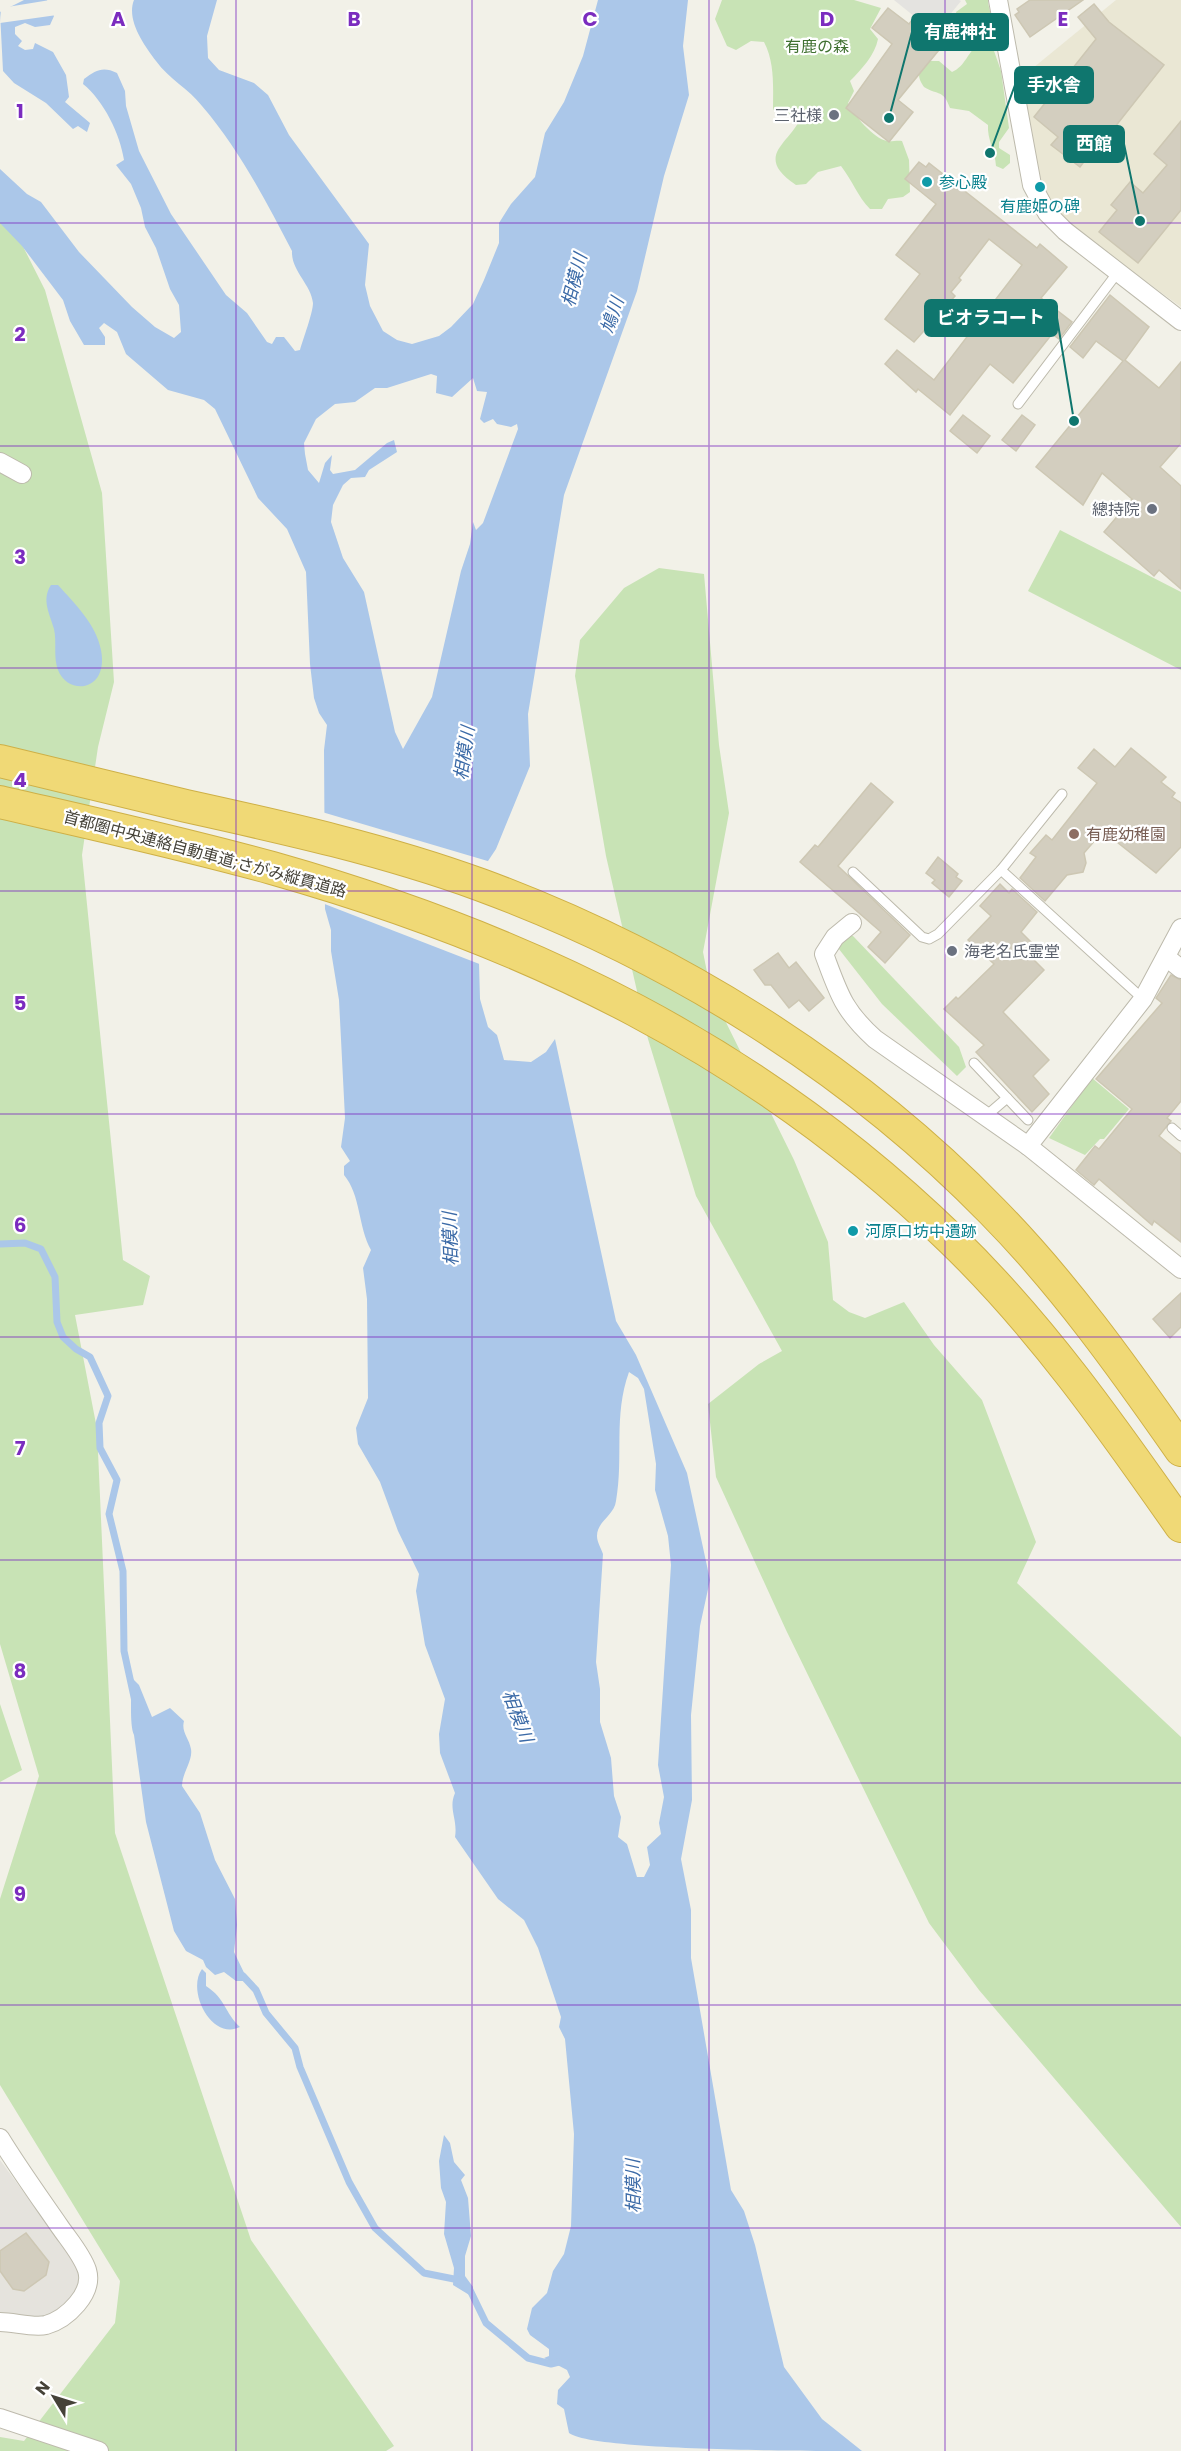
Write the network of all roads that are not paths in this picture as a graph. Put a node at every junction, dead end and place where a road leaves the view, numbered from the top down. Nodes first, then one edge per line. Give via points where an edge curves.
1 (998, 0) edge
2 (942, 26) dead end
3 (1005, 36) junction
4 (1119, 272) junction
5 (1181, 321) edge
6 (1018, 404) dead end
7 (0, 462) edge
8 (22, 474) dead end
9 (0, 761) edge
10 (1062, 794) dead end
11 (0, 802) edge
12 (1001, 870) junction
13 (853, 872) dead end
14 (852, 923) dead end
15 (1181, 928) edge
16 (1166, 957) junction
17 (1181, 969) edge
18 (1143, 999) junction
19 (974, 1063) dead end
20 (1007, 1098) junction
21 (986, 1116) junction
22 (1028, 1120) dead end
23 (1172, 1128) dead end
24 (1181, 1136) edge
25 (1028, 1146) junction
26 (1181, 1269) edge
27 (1181, 1450) edge
28 (1181, 1526) edge
29 (0, 2138) edge
30 (0, 2322) edge
31 (0, 2418) edge
32 (99, 2451) edge

1 - 3 street
2 - 3 lane via 963,41
3 - 4 street via 1038,200 1065,231
4 - 5 street
4 - 6 lane
7 - 8 street
9 - 27 highway via 288,828 402,859 559,916 695,985 829,1070 891,1119 983,1202 1085,1319
10 - 12 lane
11 - 28 highway, 首都圏中央連絡自動車道;さがみ縦貫道路 via 271,868 429,918 581,981 716,1054 832,1136 894,1185 955,1242 1110,1424
12 - 13 lane via 939,934 929,939 922,937
12 - 18 lane
14 - 21 street via 835,937 824,954 842,1003 875,1039
15 - 16 street
16 - 17 street
16 - 18 street
18 - 25 street
19 - 20 lane
20 - 21 lane
20 - 22 lane
21 - 25 street
23 - 24 lane
25 - 26 street
29 - 30 street via 76,2250 87,2271 88,2283 68,2313 45,2325
31 - 32 street

